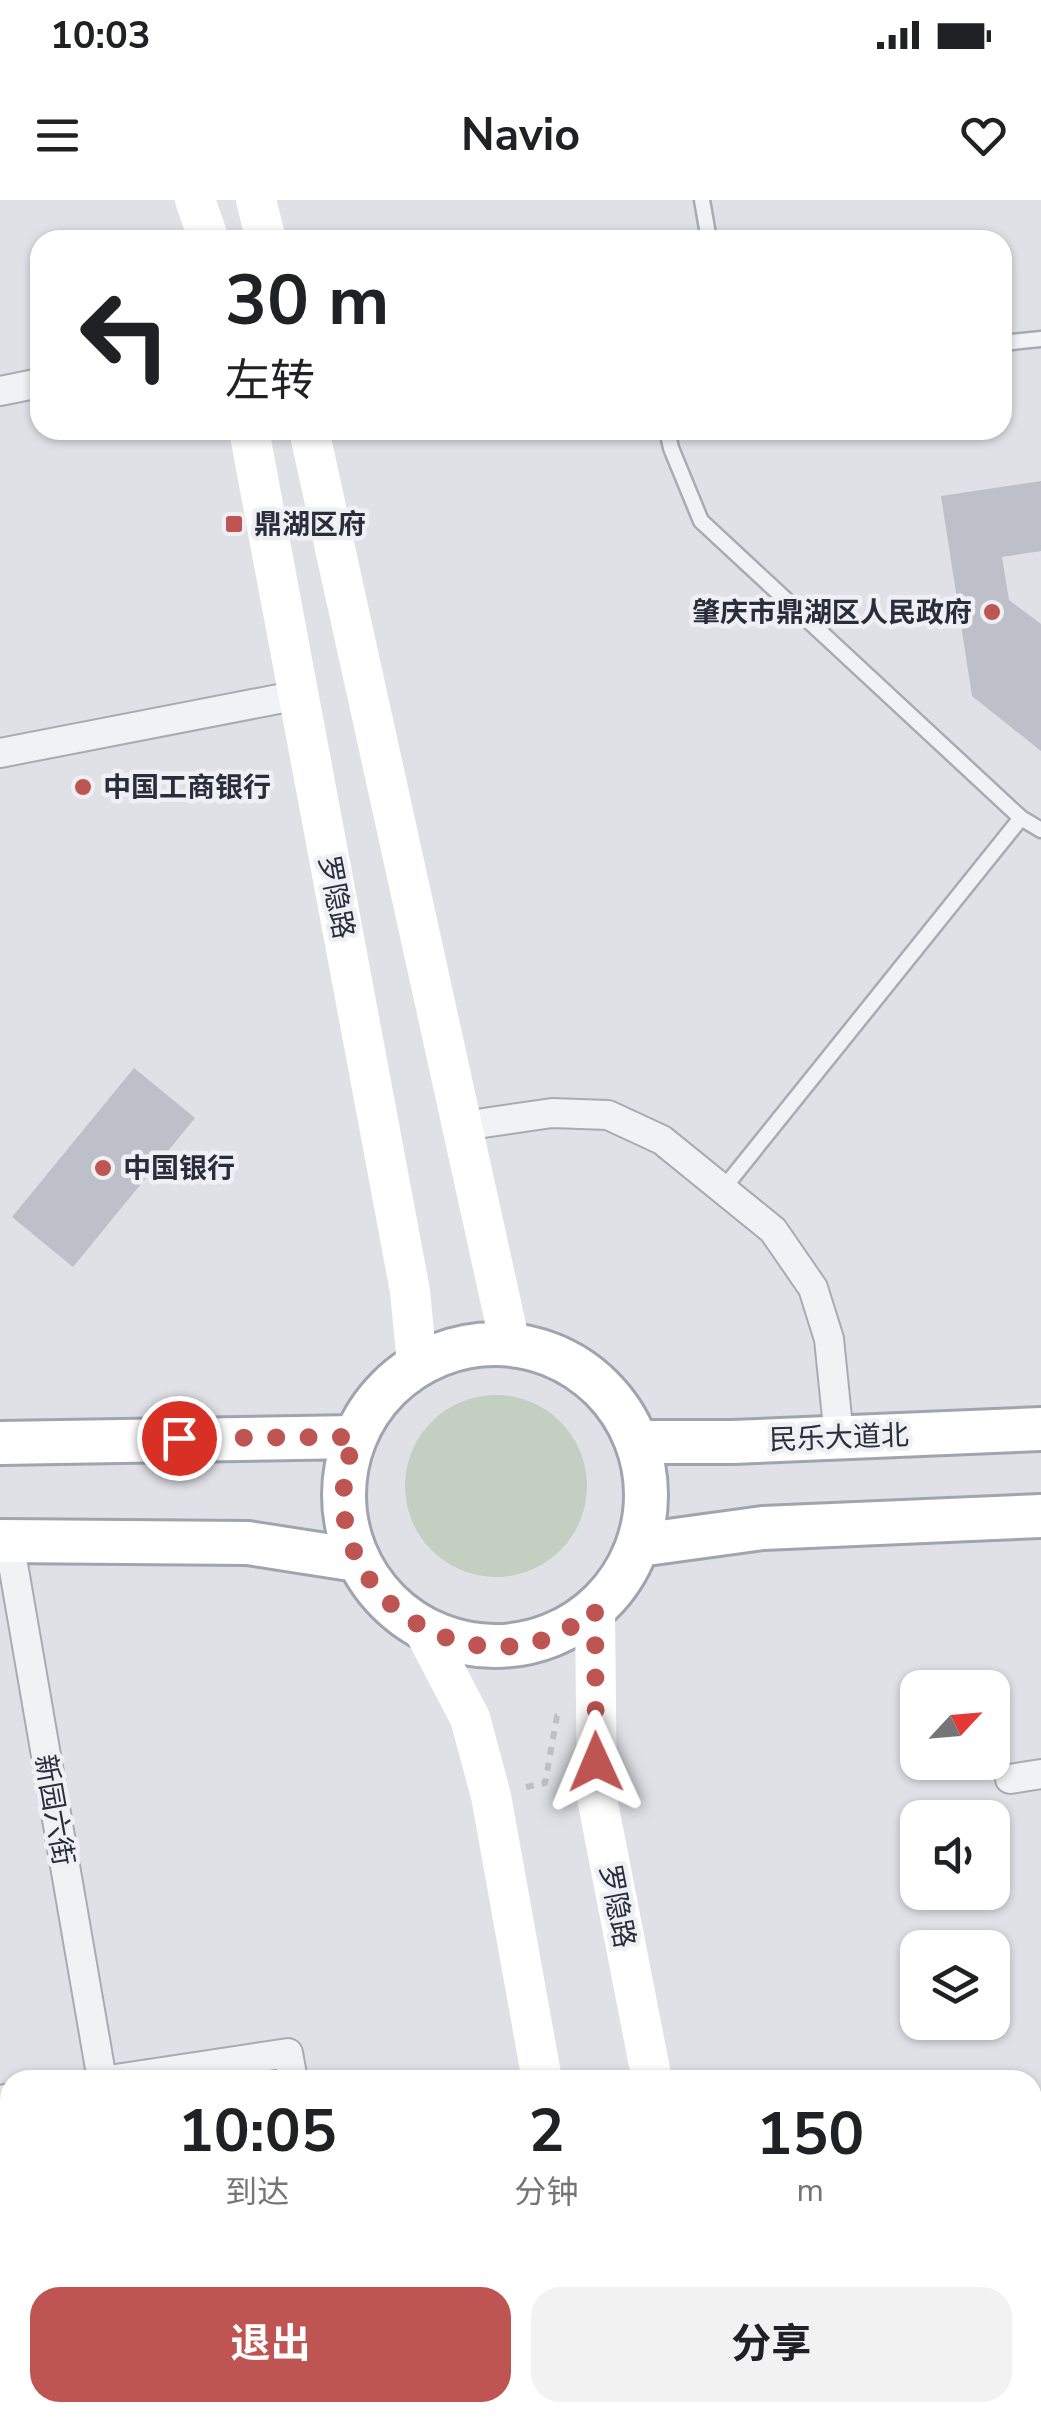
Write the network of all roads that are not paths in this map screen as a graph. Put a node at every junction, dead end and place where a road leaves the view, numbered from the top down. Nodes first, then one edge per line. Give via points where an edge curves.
1 (195, 200) edge
2 (256, 200) edge
3 (702, 200) edge
4 (206, 230) edge
5 (264, 230) edge
6 (707, 230) edge
7 (1041, 340) edge
8 (1012, 342) edge
9 (30, 385) edge
10 (0, 391) edge
11 (251, 440) edge
12 (312, 440) edge
13 (670, 440) edge
14 (299, 696) junction
15 (0, 753) edge
16 (1021, 818) junction
17 (1041, 830) edge
18 (463, 1126) junction
19 (723, 1190) junction
20 (510, 1344) junction
21 (416, 1364) junction
22 (1041, 1429) edge
23 (354, 1437) junction
24 (839, 1438) junction
25 (637, 1442) junction
26 (0, 1443) edge
27 (1041, 1516) edge
28 (4, 1541) edge
29 (639, 1546) junction
30 (357, 1560) junction
31 (595, 1610) junction
32 (424, 1630) junction
33 (1041, 1774) edge
34 (1010, 1779) dead end
35 (290, 2066) edge
36 (103, 2070) edge
37 (237, 2070) edge
38 (540, 2070) edge
39 (650, 2070) edge

1 - 4 main road
2 - 5 main road
3 - 6 lane
7 - 8 lane
9 - 10 street
11 - 14 main road, 罗隐路
12 - 18 main road
13 - 16 lane via 700,521
14 - 15 street
14 - 21 main road, 罗隐路 via 410,1291
16 - 17 lane
16 - 19 lane
18 - 19 street via 552,1113 608,1114 662,1140
18 - 20 main road
19 - 24 street via 772,1230 813,1288 829,1339
20 - 21 main road via 462,1346
20 - 25 main road via 551,1354 588,1375 617,1405
21 - 23 main road via 380,1395
22 - 24 main road, 民乐大道北
23 - 26 main road
23 - 30 main road via 344,1478 345,1520
24 - 25 main road, 民乐大道北
25 - 29 main road via 647,1494
27 - 29 main road via 763,1528
28 - 30 main road via 248,1543
28 - 36 street, 新园六街
29 - 31 main road
30 - 32 main road via 385,1601
31 - 32 main road via 557,1635 512,1647 467,1645
31 - 39 main road, 罗隐路 via 597,1798
32 - 38 main road via 470,1718 491,1796
33 - 34 street
35 - 37 street

